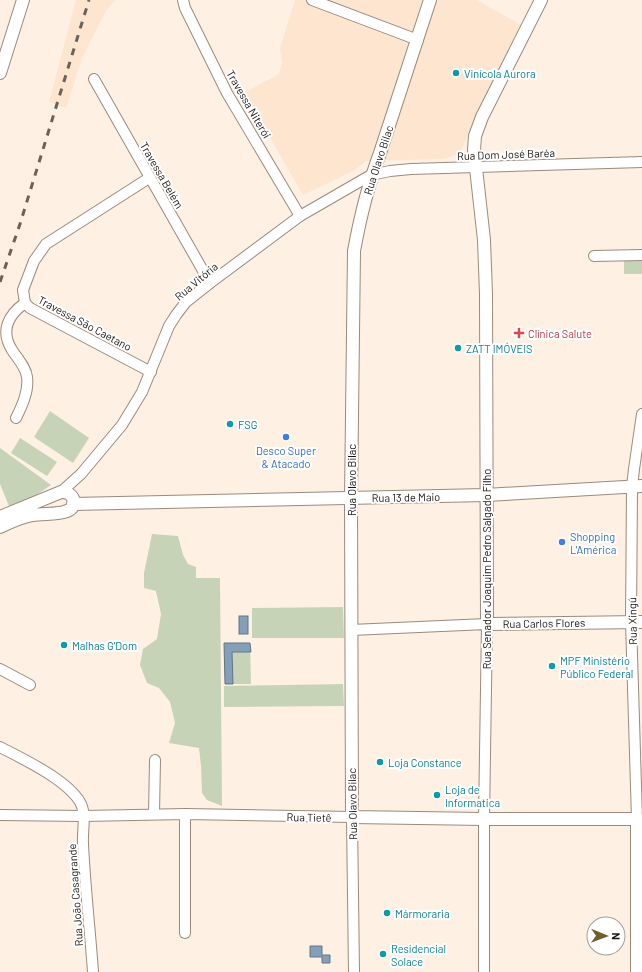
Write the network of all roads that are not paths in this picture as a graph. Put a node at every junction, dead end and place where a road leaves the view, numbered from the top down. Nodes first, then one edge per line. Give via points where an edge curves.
1 (22, 0) edge
2 (183, 0) edge
3 (312, 0) edge
4 (430, 0) edge
5 (541, 0) edge
6 (418, 40) junction
7 (0, 73) edge
8 (94, 79) dead end
9 (642, 162) edge
10 (476, 167) junction
11 (371, 175) junction
12 (149, 178) junction
13 (300, 216) junction
14 (642, 255) edge
15 (594, 256) dead end
16 (210, 283) junction
17 (25, 303) junction
18 (151, 372) junction
19 (642, 414) edge
20 (16, 418) dead end
21 (637, 486) edge
22 (59, 492) junction
23 (486, 495) junction
24 (351, 498) junction
25 (73, 504) junction
26 (61, 512) junction
27 (0, 518) edge
28 (0, 527) edge
29 (637, 622) edge
30 (487, 624) junction
31 (351, 630) junction
32 (0, 669) edge
33 (30, 684) dead end
34 (0, 747) edge
35 (155, 760) dead end
36 (154, 814) junction
37 (185, 814) junction
38 (0, 815) edge
39 (84, 816) junction
40 (352, 817) junction
41 (484, 819) junction
42 (640, 819) edge
43 (185, 933) dead end
44 (93, 972) edge
45 (354, 972) edge
46 (484, 972) edge
47 (636, 972) edge

1 - 7 main road
2 - 13 street, Travessa Niterói via 228,93
3 - 6 street
4 - 6 main road, Rua Olavo Bilac
5 - 10 main road, Rua Senador Joaquim Pedro Salgado Filho via 482,117 475,136
6 - 11 main road, Rua Olavo Bilac
8 - 12 street, Travessa Belém
9 - 10 street, Rua Dom José Baréa
10 - 11 street, Rua Dom José Baréa via 411,169
10 - 23 main road, Rua Senador Joaquim Pedro Salgado Filho via 484,240 486,294
11 - 13 street, Rua Vitória
11 - 24 main road, Rua Olavo Bilac via 354,251
12 - 16 street, Travessa Belém
12 - 17 street, Travessa São Caetano via 46,244 34,260 23,290
13 - 16 street, Rua Vitória
14 - 15 street
16 - 18 street, Rua Vitória via 186,302 176,314
17 - 18 street, Travessa São Caetano
17 - 20 street via 12,314 6,326 7,341 27,376 24,399
18 - 22 street, Rua Vitória via 122,425 81,474
19 - 21 street, Rua Xingú via 634,469
21 - 23 main road, Rua 13 de Maio
21 - 29 street, Rua Xingú
22 - 25 main road via 70,494 74,500
22 - 26 main road via 53,502
22 - 27 main road
23 - 24 main road, Rua 13 de Maio
23 - 30 main road, Rua Senador Joaquim Pedro Salgado Filho
24 - 25 main road, Rua 13 de Maio
24 - 31 main road, Rua Olavo Bilac
25 - 26 main road via 68,511
26 - 28 main road via 32,515
29 - 30 main road, Rua Carlos Flores
29 - 42 street, Rua Xingú
30 - 31 street, Rua Carlos Flores
30 - 41 street, Rua Senador Joaquim Pedro Salgado Filho
31 - 40 main road, Rua Olavo Bilac
32 - 33 street
34 - 39 street via 45,770 72,791 83,807
35 - 36 street
36 - 37 street, Rua Tietê
36 - 39 street, Rua Tietê
37 - 40 street, Rua Tietê
37 - 43 street
38 - 39 street, Rua Tietê
39 - 44 street, Rua João Casagrande via 83,843
40 - 41 main road, Rua Tietê
40 - 45 street, Rua Olavo Bilac
41 - 42 main road, Rua Tietê
41 - 46 street, Rua Senador Joaquim Pedro Salgado Filho
42 - 47 main road, Rua Xingú

